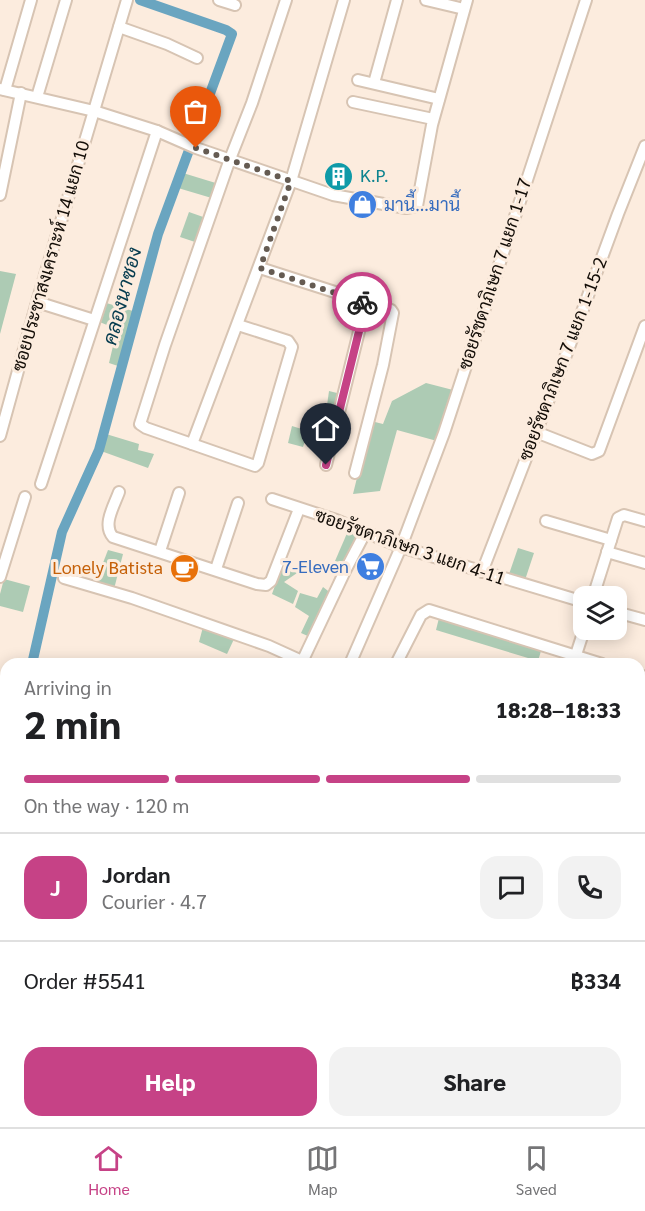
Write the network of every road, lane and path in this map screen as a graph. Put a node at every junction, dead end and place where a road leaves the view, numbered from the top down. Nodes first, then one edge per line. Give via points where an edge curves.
1 (32, 0) edge
2 (66, 0) edge
3 (219, 0) edge
4 (286, 0) edge
5 (344, 0) edge
6 (397, 0) edge
7 (426, 0) edge
8 (586, 0) edge
9 (127, 3) edge
10 (235, 5) dead end
11 (466, 5) edge
12 (119, 27) junction
13 (197, 58) dead end
14 (358, 80) dead end
15 (374, 84) junction
16 (3, 89) edge
17 (21, 93) junction
18 (37, 97) junction
19 (439, 99) junction
20 (353, 102) dead end
21 (94, 111) junction
22 (434, 119) junction
23 (157, 131) junction
24 (645, 146) edge
25 (230, 159) junction
26 (291, 181) junction
27 (0, 195) edge
28 (260, 268) junction
29 (37, 302) junction
30 (366, 303) junction
31 (94, 320) junction
32 (238, 325) junction
33 (645, 326) edge
34 (536, 432) junction
35 (0, 436) edge
36 (192, 444) junction
37 (326, 465) dead end
38 (355, 473) dead end
39 (41, 484) dead end
40 (119, 492) dead end
41 (179, 493) dead end
42 (25, 497) dead end
43 (272, 499) dead end
44 (238, 503) dead end
45 (299, 508) junction
46 (645, 520) edge
47 (546, 521) dead end
48 (365, 533) junction
49 (611, 540) junction
50 (401, 547) junction
51 (160, 551) junction
52 (607, 552) junction
53 (645, 563) edge
54 (216, 569) junction
55 (482, 572) junction
56 (0, 577) edge
57 (64, 578) dead end
58 (596, 586) edge
59 (573, 599) edge
60 (627, 615) edge
61 (645, 620) edge
62 (581, 640) edge
63 (292, 658) edge
64 (303, 658) edge
65 (353, 658) edge
66 (399, 658) edge
67 (565, 658) edge
68 (575, 658) edge

1 - 16 street
2 - 18 street
3 - 10 street
4 - 25 street
5 - 26 street
6 - 15 street
7 - 11 street
8 - 50 street, ซอยรัชดาภิเษก 7 แยก 1-17 via 444,433
9 - 12 street, ซอยประชาสงเคราะห์ 14 แยก 10
11 - 19 street
12 - 13 street
12 - 21 street, ซอยประชาสงเคราะห์ 14 แยก 10
14 - 15 street
15 - 19 street
16 - 17 street
17 - 18 street
17 - 27 street
18 - 21 street
19 - 22 street
20 - 22 street
21 - 23 street
21 - 29 street, ซอยประชาสงเคราะห์ 14 แยก 10
22 - 26 street via 417,206 406,208 333,195
23 - 25 street
23 - 31 street
24 - 34 street, ซอยรัชดาภิเษก 7 แยก 1-15-2
25 - 26 street
25 - 36 street via 140,420 146,428
26 - 28 street
28 - 30 street
28 - 32 street
29 - 31 street
29 - 35 street, ซอยประชาสงเคราะห์ 14 แยก 10
30 - 37 street
30 - 38 street via 393,313
31 - 39 street
32 - 36 street
32 - 36 street via 288,341 292,347 255,466
33 - 34 street via 599,452 592,454
34 - 55 street, ซอยรัชดาภิเษก 7 แยก 1-15-2
40 - 51 street via 107,525 109,532 113,537
41 - 51 street
42 - 56 street
43 - 45 street, ซอยรัชดาภิเษก 3 แยก 4-11
44 - 54 street
45 - 48 street, ซอยรัชดาภิเษก 3 แยก 4-11
45 - 54 street via 269,583 257,584
46 - 49 street via 620,516
47 - 49 street
48 - 50 street, ซอยรัชดาภิเษก 3 แยก 4-11
48 - 64 street
49 - 52 street
50 - 55 street, ซอยรัชดาภิเษก 3 แยก 4-11
50 - 65 street, ซอยรัชดาภิเษก 7 แยก 1-17
51 - 54 street
52 - 53 street
52 - 58 street
55 - 59 street, ซอยรัชดาภิเษก 3 แยก 4-11
57 - 63 street via 269,646
60 - 61 street
62 - 68 street
66 - 67 street via 426,610

